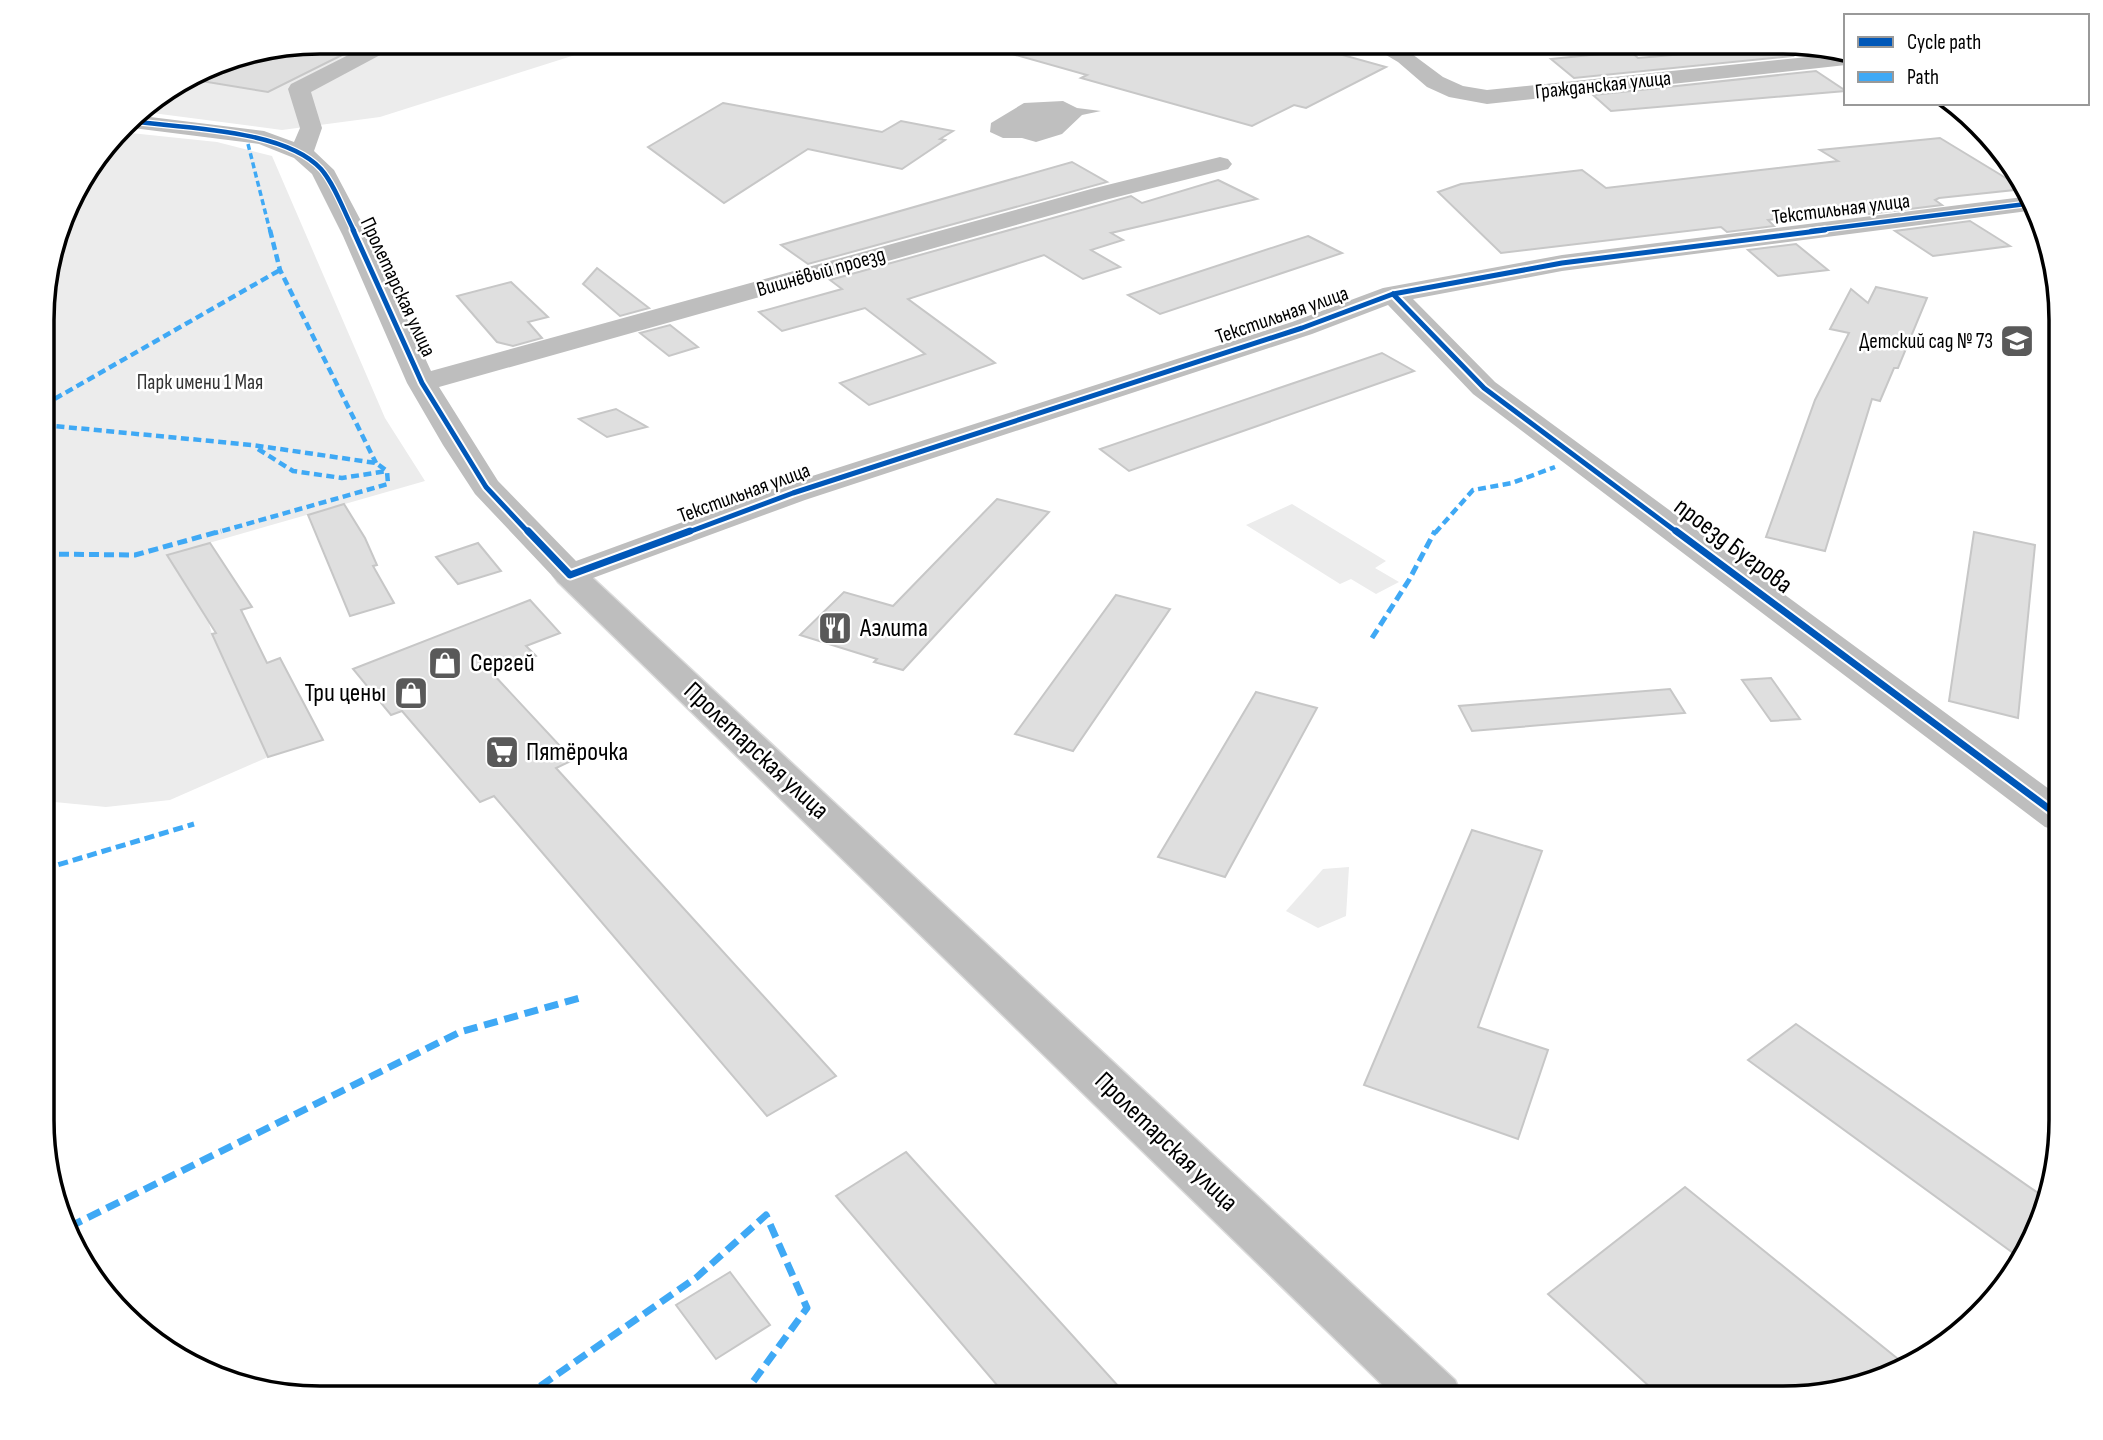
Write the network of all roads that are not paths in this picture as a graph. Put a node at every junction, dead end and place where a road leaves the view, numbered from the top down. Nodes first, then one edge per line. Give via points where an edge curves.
1 (367, 54) edge
2 (1397, 54) edge
3 (1838, 60) edge
4 (142, 123) edge
5 (302, 153) junction
6 (1220, 164) dead end
7 (2021, 204) edge
8 (1393, 294) junction
9 (422, 383) junction
10 (570, 575) junction
11 (2049, 809) edge
12 (1422, 1386) edge

1 - 5 street via 299,89 311,128
2 - 3 street, Гражданская улица via 1435,82 1457,92 1487,97
4 - 5 street, Пролетарская улица via 264,138
5 - 9 street, Пролетарская улица via 322,170
6 - 9 street, Вишнёвый проезд
7 - 8 street, Текстильная улица via 1562,263
8 - 10 street, Текстильная улица via 1302,328 793,493
8 - 11 street, проезд Бугрова via 1484,387
9 - 10 street, Пролетарская улица via 486,488
10 - 12 street, Пролетарская улица

